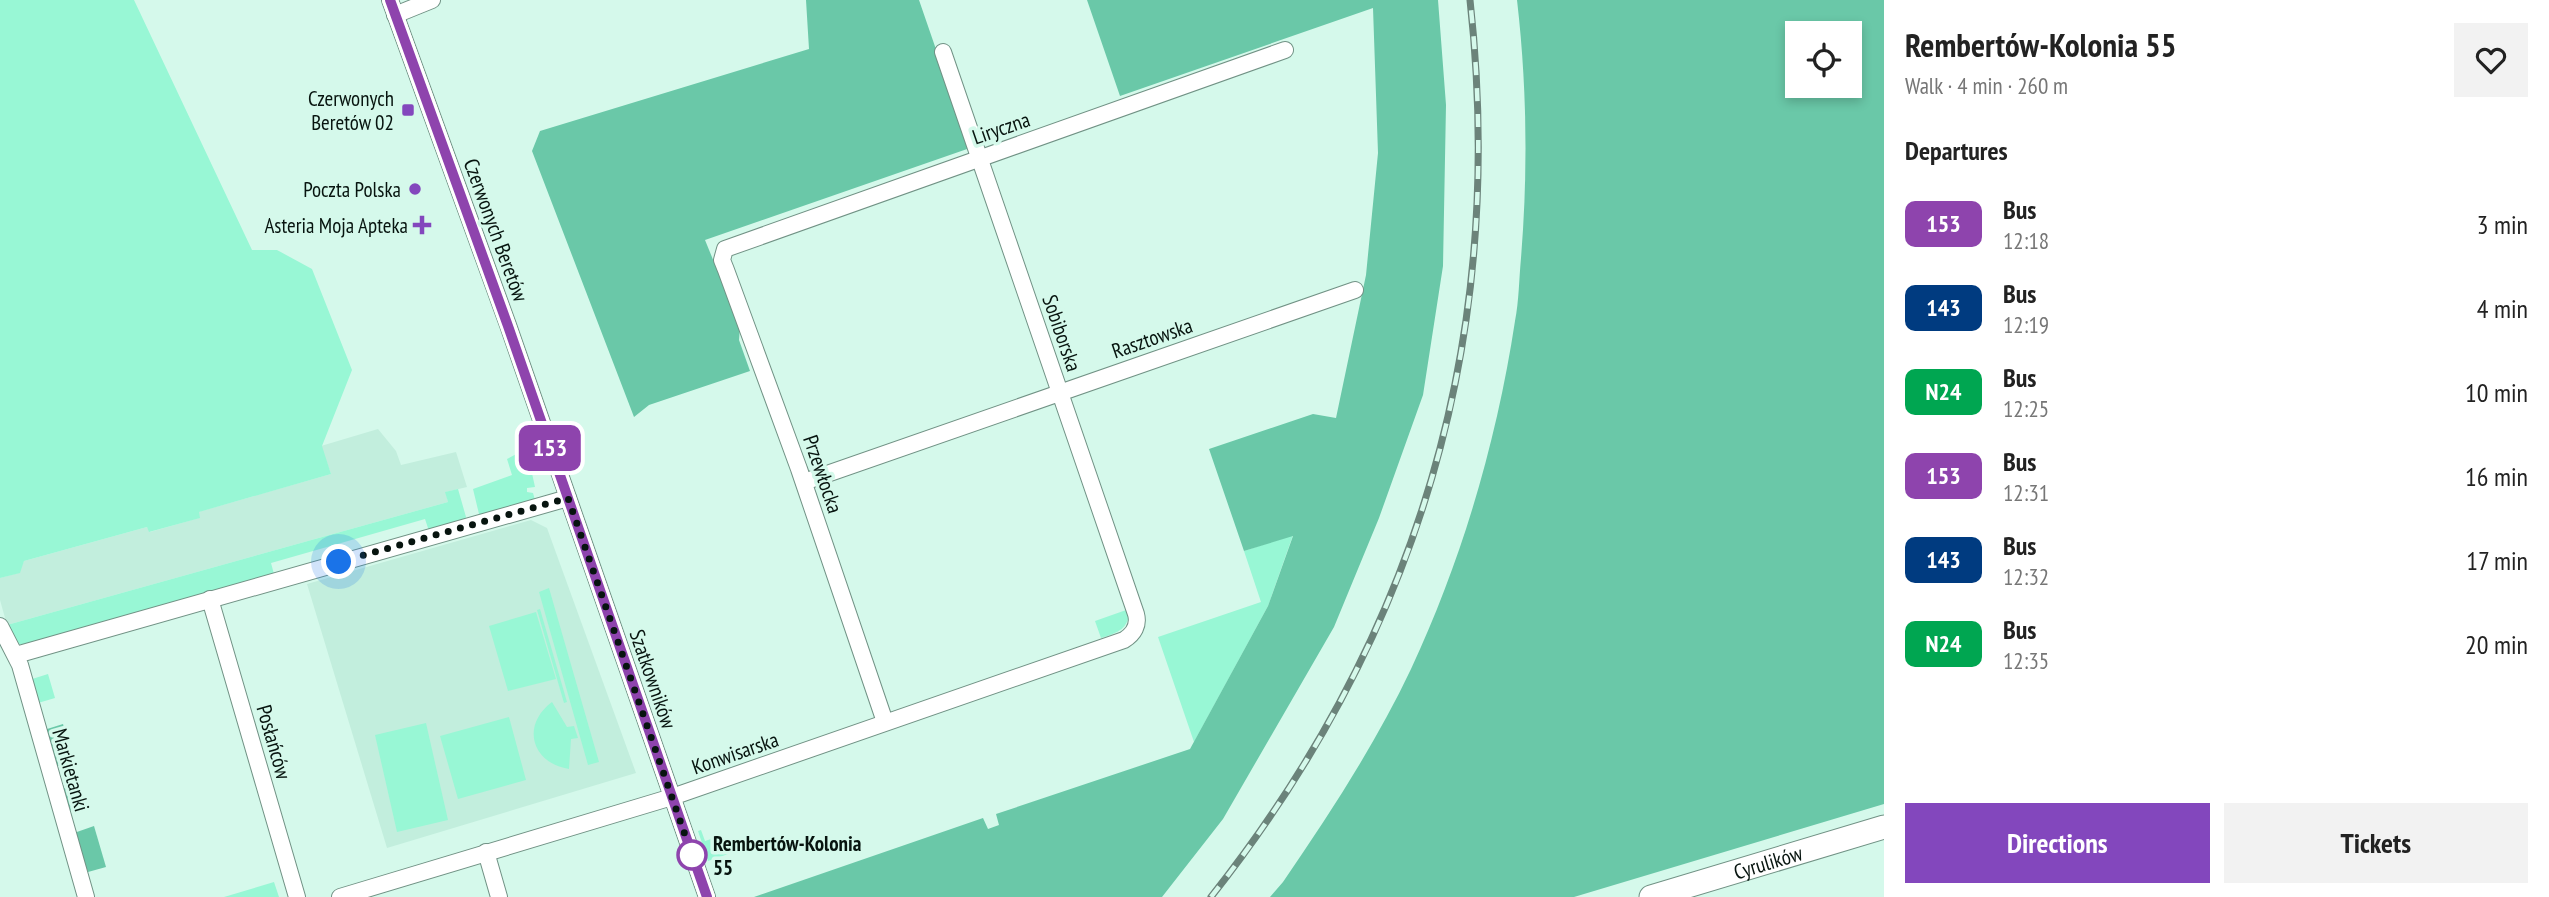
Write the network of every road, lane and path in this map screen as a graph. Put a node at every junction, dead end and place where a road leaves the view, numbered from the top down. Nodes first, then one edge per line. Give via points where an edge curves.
1 (432, 0) edge
2 (392, 7) edge
3 (1285, 50) dead end
4 (943, 52) dead end
5 (980, 157) junction
6 (731, 244) joint
7 (1355, 290) dead end
8 (1060, 393) junction
9 (560, 475) joint
10 (803, 482) junction
11 (568, 498) junction
12 (210, 599) junction
13 (0, 626) edge
14 (1135, 629) joint
15 (16, 655) junction
16 (885, 722) junction
17 (672, 797) junction
18 (1884, 827) edge
19 (485, 852) junction
20 (86, 897) edge
21 (297, 897) edge
22 (340, 897) edge
23 (499, 897) edge
24 (707, 897) edge
25 (1651, 897) edge

1 - 2 street
2 - 9 street, Czerwonych Beretów
3 - 5 street, Liryczna
4 - 5 street, Sobiborska
5 - 6 street, Liryczna
5 - 8 street, Sobiborska
6 - 10 street, Przewłocka via 722,260
7 - 8 street, Rasztowska
8 - 10 street, Rasztowska
8 - 14 street, Sobiborska via 1136,614
9 - 11 street, Szatkowników
10 - 16 street, Przewłocka
11 - 12 street
11 - 17 street, Szatkowników
12 - 15 street
12 - 21 street, Posłańców
13 - 15 street, Markietanki
14 - 16 street, Konwisarska via 1124,640
15 - 20 street, Markietanki
16 - 17 street, Konwisarska
17 - 19 street, Konwisarska
17 - 24 street, Szatkowników
18 - 25 main road, Cyrulików
19 - 22 street, Konwisarska
19 - 23 street

